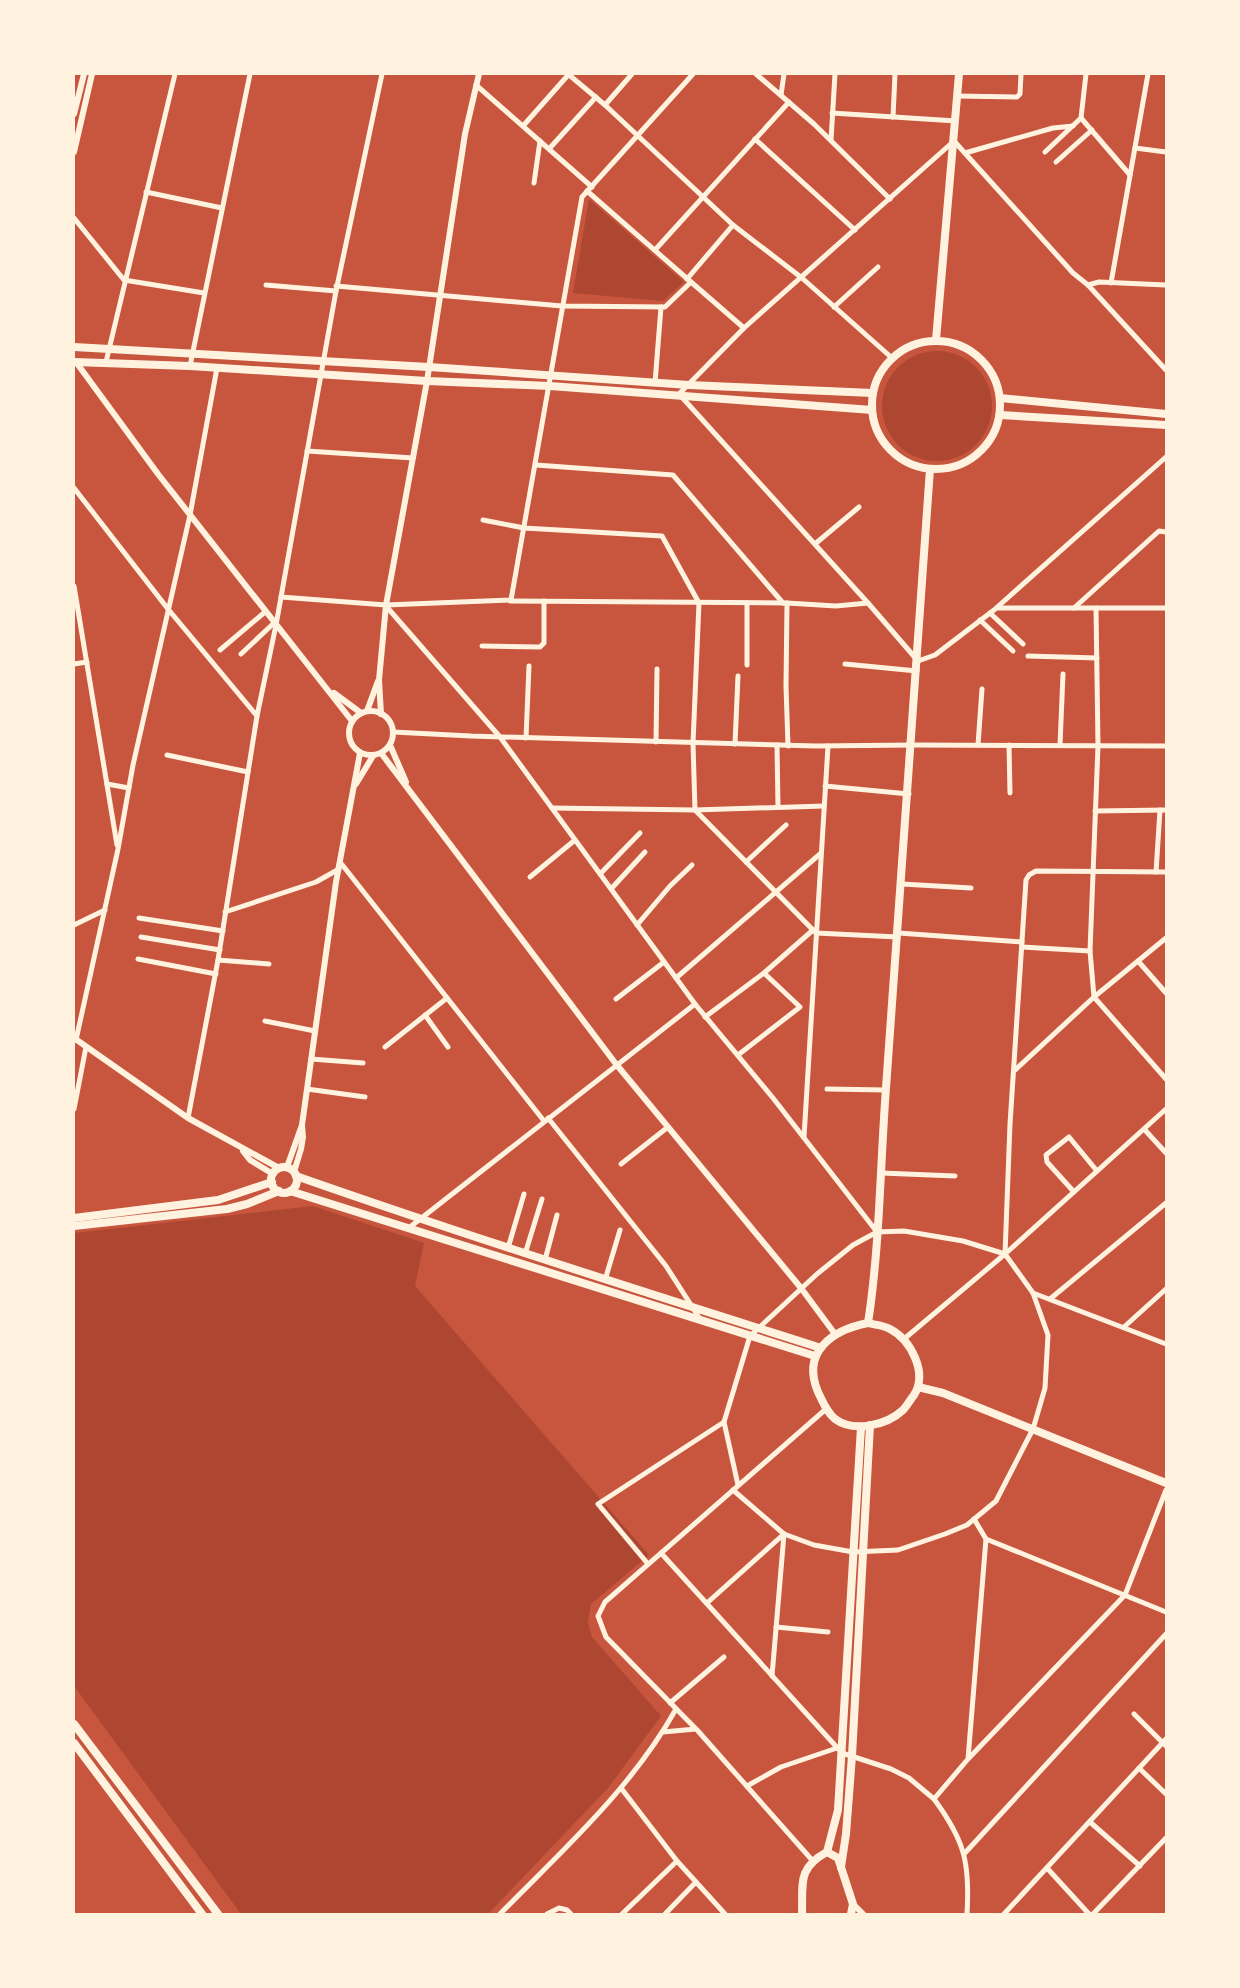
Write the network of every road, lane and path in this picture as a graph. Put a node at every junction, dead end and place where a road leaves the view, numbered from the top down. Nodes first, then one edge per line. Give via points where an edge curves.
1 (84, 74) edge
2 (92, 74) edge
3 (175, 74) edge
4 (250, 74) edge
5 (382, 74) edge
6 (478, 74) edge
7 (632, 74) edge
8 (693, 74) edge
9 (756, 74) edge
10 (784, 74) edge
11 (835, 74) edge
12 (895, 74) edge
13 (959, 74) edge
14 (1021, 74) edge
15 (1086, 74) edge
16 (1148, 74) edge
17 (571, 75) edge
18 (476, 85) junction
19 (781, 95) junction
20 (957, 96) junction
21 (596, 97) junction
22 (789, 102) junction
23 (604, 105) junction
24 (832, 113) junction
25 (74, 114) edge
26 (893, 117) junction
27 (1082, 118) junction
28 (956, 121) junction
29 (523, 126) junction
30 (1073, 126) junction
31 (1092, 130) junction
32 (638, 136) junction
33 (755, 139) junction
34 (540, 141) junction
35 (831, 141) junction
36 (954, 141) junction
37 (1135, 148) junction
38 (549, 149) junction
39 (74, 152) edge
40 (1046, 152) dead end
41 (1167, 152) edge
42 (966, 153) junction
43 (1056, 162) dead end
44 (1130, 175) junction
45 (534, 183) dead end
46 (590, 189) junction
47 (146, 192) junction
48 (704, 197) junction
49 (890, 199) junction
50 (222, 208) junction
51 (74, 218) edge
52 (734, 225) junction
53 (855, 230) junction
54 (655, 250) junction
55 (878, 267) dead end
56 (802, 278) junction
57 (124, 280) junction
58 (689, 280) junction
59 (1111, 283) junction
60 (266, 285) dead end
61 (1088, 285) junction
62 (1167, 285) edge
63 (336, 288) junction
64 (204, 293) junction
65 (440, 295) junction
66 (562, 306) junction
67 (661, 307) junction
68 (834, 307) junction
69 (744, 328) junction
70 (936, 340) junction
71 (74, 347) edge
72 (109, 349) junction
73 (192, 354) junction
74 (892, 358) junction
75 (74, 361) edge
76 (106, 362) junction
77 (322, 362) junction
78 (190, 366) junction
79 (429, 367) junction
80 (217, 368) junction
81 (1167, 369) edge
82 (320, 374) junction
83 (552, 375) junction
84 (427, 381) junction
85 (655, 383) junction
86 (689, 385) junction
87 (550, 386) junction
88 (873, 393) junction
89 (680, 394) junction
90 (1000, 398) junction
91 (872, 410) junction
92 (1167, 414) edge
93 (1000, 415) junction
94 (1167, 425) edge
95 (307, 451) junction
96 (1167, 456) edge
97 (413, 458) junction
98 (536, 465) junction
99 (930, 470) junction
100 (74, 488) edge
101 (859, 507) dead end
102 (190, 515) junction
103 (483, 520) dead end
104 (524, 528) junction
105 (1167, 532) edge
106 (815, 544) junction
107 (74, 586) edge
108 (281, 597) junction
109 (501, 601) junction
110 (544, 601) junction
111 (699, 603) junction
112 (747, 603) junction
113 (785, 603) junction
114 (868, 603) junction
115 (386, 606) junction
116 (997, 608) junction
117 (1074, 608) junction
118 (1096, 608) junction
119 (1167, 608) edge
120 (168, 609) junction
121 (265, 612) junction
122 (990, 613) junction
123 (980, 620) junction
124 (275, 624) junction
125 (1023, 644) dead end
126 (482, 646) dead end
127 (220, 650) dead end
128 (1013, 651) dead end
129 (241, 654) dead end
130 (1028, 656) dead end
131 (1097, 658) junction
132 (918, 661) junction
133 (87, 662) junction
134 (74, 664) edge
135 (845, 664) dead end
136 (530, 666) dead end
137 (747, 666) dead end
138 (657, 669) dead end
139 (918, 671) junction
140 (1063, 674) dead end
141 (738, 676) dead end
142 (379, 680) junction
143 (326, 688) junction
144 (982, 689) dead end
145 (364, 712) junction
146 (381, 714) junction
147 (257, 716) junction
148 (352, 721) junction
149 (393, 732) junction
150 (500, 737) junction
151 (526, 738) junction
152 (656, 742) junction
153 (693, 743) junction
154 (735, 744) junction
155 (390, 745) junction
156 (777, 745) junction
157 (913, 745) junction
158 (978, 745) junction
159 (1009, 745) junction
160 (1060, 745) junction
161 (788, 746) junction
162 (828, 746) junction
163 (1098, 746) junction
164 (1167, 746) edge
165 (360, 753) junction
166 (381, 753) junction
167 (167, 755) dead end
168 (373, 756) junction
169 (248, 772) junction
170 (107, 784) junction
171 (825, 786) junction
172 (354, 787) junction
173 (129, 788) junction
174 (409, 791) junction
175 (1010, 793) dead end
176 (909, 794) junction
177 (824, 806) junction
178 (778, 807) junction
179 (552, 808) junction
180 (695, 810) junction
181 (1163, 810) edge
182 (1095, 811) junction
183 (786, 825) dead end
184 (640, 833) dead end
185 (575, 840) junction
186 (118, 849) junction
187 (645, 852) dead end
188 (820, 855) junction
189 (746, 862) junction
190 (693, 865) dead end
191 (339, 866) junction
192 (1093, 872) junction
193 (1156, 872) junction
194 (1167, 872) edge
195 (600, 874) junction
196 (530, 877) dead end
197 (902, 884) junction
198 (971, 888) dead end
199 (611, 889) junction
200 (775, 892) junction
201 (105, 910) junction
202 (225, 912) junction
203 (139, 918) dead end
204 (74, 925) edge
205 (637, 925) junction
206 (223, 931) junction
207 (814, 932) junction
208 (899, 935) junction
209 (141, 937) dead end
210 (1165, 941) edge
211 (1022, 944) junction
212 (220, 950) junction
213 (1089, 951) junction
214 (138, 959) dead end
215 (218, 960) junction
216 (1138, 961) junction
217 (664, 962) junction
218 (269, 964) dead end
219 (764, 973) junction
220 (216, 974) junction
221 (676, 978) junction
222 (1167, 993) edge
223 (1094, 997) junction
224 (447, 998) junction
225 (616, 999) dead end
226 (695, 1004) junction
227 (425, 1015) junction
228 (705, 1017) junction
229 (265, 1021) dead end
230 (315, 1031) junction
231 (75, 1039) edge
232 (87, 1047) junction
233 (385, 1047) dead end
234 (448, 1047) dead end
235 (738, 1055) junction
236 (311, 1059) junction
237 (363, 1063) dead end
238 (616, 1064) junction
239 (1014, 1071) junction
240 (1167, 1079) edge
241 (307, 1089) junction
242 (827, 1089) dead end
243 (885, 1090) junction
244 (365, 1097) dead end
245 (74, 1109) edge
246 (1167, 1109) edge
247 (188, 1118) junction
248 (546, 1120) junction
249 (668, 1127) junction
250 (1144, 1129) junction
251 (804, 1138) junction
252 (1167, 1154) edge
253 (621, 1164) dead end
254 (1097, 1170) junction
255 (284, 1173) junction
256 (881, 1173) junction
257 (955, 1176) dead end
258 (279, 1191) junction
259 (290, 1191) junction
260 (1074, 1192) junction
261 (524, 1194) dead end
262 (542, 1199) dead end
263 (1167, 1203) edge
264 (557, 1215) dead end
265 (74, 1218) edge
266 (420, 1219) junction
267 (74, 1226) edge
268 (410, 1227) junction
269 (620, 1230) dead end
270 (877, 1232) junction
271 (508, 1248) junction
272 (525, 1254) junction
273 (1005, 1254) junction
274 (545, 1260) junction
275 (604, 1280) junction
276 (801, 1288) junction
277 (1167, 1289) edge
278 (1033, 1293) junction
279 (1050, 1299) junction
280 (694, 1309) junction
281 (700, 1319) junction
282 (868, 1323) junction
283 (1124, 1327) junction
284 (758, 1328) junction
285 (836, 1334) junction
286 (750, 1336) junction
287 (904, 1339) junction
288 (1167, 1344) edge
289 (821, 1348) junction
290 (815, 1356) junction
291 (918, 1387) junction
292 (826, 1409) junction
293 (724, 1422) junction
294 (870, 1425) junction
295 (861, 1427) junction
296 (1033, 1429) junction
297 (1167, 1482) edge
298 (738, 1485) junction
299 (733, 1490) junction
300 (1167, 1490) edge
301 (974, 1519) junction
302 (784, 1534) junction
303 (986, 1539) junction
304 (853, 1552) junction
305 (864, 1552) junction
306 (661, 1553) junction
307 (648, 1564) junction
308 (1125, 1595) junction
309 (707, 1604) junction
310 (1167, 1612) edge
311 (776, 1627) junction
312 (828, 1632) dead end
313 (1167, 1634) edge
314 (724, 1657) dead end
315 (772, 1676) junction
316 (670, 1703) junction
317 (676, 1708) junction
318 (1134, 1714) dead end
319 (74, 1724) edge
320 (696, 1729) junction
321 (663, 1732) junction
322 (74, 1743) edge
323 (1165, 1743) edge
324 (839, 1750) junction
325 (852, 1756) junction
326 (968, 1759) junction
327 (1139, 1768) junction
328 (114, 1778) junction
329 (104, 1784) junction
330 (747, 1786) junction
331 (621, 1788) junction
332 (1167, 1794) edge
333 (934, 1799) junction
334 (1090, 1822) junction
335 (1167, 1838) edge
336 (827, 1852) junction
337 (964, 1854) junction
338 (812, 1860) junction
339 (677, 1861) junction
340 (1140, 1866) junction
341 (841, 1867) junction
342 (1047, 1868) junction
343 (696, 1882) junction
344 (853, 1904) junction
345 (202, 1914) edge
346 (218, 1914) edge
347 (500, 1914) edge
348 (547, 1914) edge
349 (572, 1914) edge
350 (622, 1914) edge
351 (665, 1914) edge
352 (725, 1914) edge
353 (802, 1914) edge
354 (851, 1914) edge
355 (863, 1914) edge
356 (967, 1914) edge
357 (1004, 1914) edge
358 (1089, 1914) edge
359 (1093, 1914) edge

1 - 25 street
2 - 39 street
3 - 47 street
4 - 50 street
5 - 63 street
6 - 18 street
7 - 23 street
8 - 32 street
9 - 19 street
10 - 19 street
11 - 24 street
12 - 26 street
13 - 20 main road
14 - 20 street via 1017,97
15 - 27 street
16 - 37 street
17 - 21 street
17 - 29 street
18 - 29 street
18 - 65 street
19 - 22 street
20 - 28 main road
21 - 23 street
21 - 38 street
22 - 33 street
22 - 35 street
23 - 32 street
24 - 26 street
24 - 35 street
26 - 28 street
27 - 30 street
27 - 31 street
28 - 36 main road
29 - 34 street
30 - 40 street
30 - 42 street
31 - 43 street
31 - 44 street
32 - 46 street
32 - 48 street
33 - 48 street
33 - 53 street
34 - 38 street
34 - 45 street
35 - 49 street
36 - 42 street
36 - 49 street
36 - 70 main road
37 - 41 street
37 - 44 street
38 - 46 street
42 - 61 street
44 - 59 street
46 - 54 street
46 - 66 street via 582,197
47 - 50 street
47 - 57 street
48 - 52 street
48 - 54 street
49 - 53 street
50 - 64 street
51 - 57 street
52 - 56 street
52 - 58 street
53 - 56 street
54 - 58 street
55 - 68 street
56 - 68 street
56 - 69 street
57 - 64 street
57 - 72 street
58 - 67 street
58 - 69 street
59 - 61 street
59 - 62 street
60 - 63 street
61 - 81 street
63 - 65 street
63 - 77 street
64 - 73 street
65 - 66 street
65 - 79 street
66 - 67 street
66 - 83 street
67 - 85 street
68 - 74 street
69 - 86 street
70 - 74 main road via 912,345
70 - 90 main road via 975,353 990,368
71 - 72 main road
72 - 73 main road
72 - 76 street
73 - 77 main road
73 - 78 street
74 - 88 main road
75 - 76 main road
75 - 102 street
76 - 78 main road
77 - 79 main road
77 - 82 street
78 - 80 main road
79 - 83 main road
79 - 84 street
80 - 82 main road
80 - 102 street
82 - 84 main road
82 - 95 street
83 - 85 main road
83 - 87 street
84 - 87 main road
84 - 97 street
85 - 86 main road
86 - 88 main road
86 - 89 street
87 - 89 main road
87 - 98 street
88 - 91 main road
89 - 91 main road
89 - 106 street
90 - 92 main road
90 - 93 main road
91 - 99 main road via 880,437 893,453
93 - 94 main road
93 - 99 main road via 986,446 970,460 951,468
95 - 97 street
95 - 108 street
96 - 116 street
97 - 115 street
98 - 104 street
98 - 113 street via 673,475
99 - 132 main road
100 - 120 street
101 - 106 street
102 - 120 street
102 - 121 street
103 - 104 street
104 - 109 street via 511,600
104 - 111 street via 662,536
105 - 117 street via 1160,531
106 - 114 street
107 - 133 street
108 - 115 street
108 - 124 street
109 - 110 street
109 - 115 street
110 - 111 street
110 - 126 street via 544,643 540,647
111 - 112 street
111 - 153 street
112 - 113 street
112 - 137 street
113 - 114 street
113 - 161 street
114 - 132 street
115 - 142 street
115 - 150 street
116 - 117 street
116 - 122 street
117 - 118 street
118 - 119 street
118 - 131 street
120 - 147 street
120 - 173 street
121 - 124 street
121 - 127 street
122 - 123 street
122 - 125 street
123 - 128 street
123 - 132 street via 935,655
124 - 129 street
124 - 143 street
124 - 147 street
130 - 131 street
131 - 163 street
132 - 139 main road
133 - 134 street
133 - 170 street
135 - 139 street
136 - 151 street
138 - 152 street
139 - 157 main road
140 - 160 street
141 - 154 street
142 - 145 street
142 - 146 street
143 - 145 street
143 - 148 street
144 - 158 street
145 - 146 street
145 - 148 street
146 - 149 street
147 - 169 street
148 - 165 street via 350,743
149 - 150 street
149 - 155 street
150 - 151 street
150 - 179 street
151 - 152 street
152 - 153 street
153 - 154 street
153 - 180 street
154 - 156 street
155 - 166 street
155 - 174 street
156 - 161 street
156 - 178 street
157 - 158 street
157 - 162 street
157 - 176 main road
158 - 159 street
159 - 160 street
159 - 175 street
160 - 163 street
161 - 162 street
162 - 171 street
163 - 164 street
163 - 182 street
165 - 168 street
165 - 172 street
166 - 168 street
166 - 174 street
167 - 169 street
168 - 172 street
169 - 202 street
170 - 173 street
170 - 186 street
171 - 176 street
171 - 177 street
172 - 191 street
173 - 186 street
174 - 238 street
176 - 197 main road
177 - 178 street
177 - 188 street
178 - 180 street
179 - 180 street
179 - 185 street
180 - 189 street
181 - 182 street
181 - 193 street
182 - 192 street
183 - 189 street
184 - 195 street
185 - 195 street
185 - 196 street
186 - 201 street
187 - 199 street
188 - 200 street
188 - 207 street
189 - 200 street
190 - 205 street
191 - 202 street via 316,882
191 - 224 street
191 - 230 street
192 - 193 street
192 - 211 street via 1036,871 1029,875
192 - 213 street
193 - 194 street
195 - 199 street
197 - 198 street
197 - 208 main road
199 - 205 street
200 - 207 street
200 - 221 street
201 - 204 street
201 - 231 street
202 - 206 street
203 - 206 street
205 - 217 street
206 - 212 street
207 - 208 street
207 - 219 street
207 - 251 street
208 - 211 street
208 - 243 main road
209 - 212 street
210 - 216 street
211 - 213 street
211 - 239 street
212 - 215 street
213 - 223 street
214 - 220 street
215 - 218 street
215 - 220 street
216 - 222 street
216 - 223 street
217 - 221 street
217 - 225 street
219 - 228 street
219 - 235 street via 800,1007
220 - 247 street
221 - 226 street
223 - 239 street
223 - 240 street
224 - 227 street
224 - 248 street
226 - 228 street
226 - 238 street
227 - 233 street
227 - 234 street
228 - 235 street
229 - 230 street
230 - 236 street
231 - 232 street
232 - 245 street
232 - 247 street
235 - 251 street
236 - 237 street
236 - 241 street
238 - 248 street
238 - 249 street
239 - 273 street
241 - 244 street
241 - 255 street via 302,1125
242 - 243 street
243 - 256 main road
246 - 250 street
247 - 255 street via 242,1149 250,1160
248 - 266 street
248 - 280 street via 666,1266
249 - 253 street
249 - 276 street
250 - 252 street
250 - 254 street
251 - 270 street
254 - 260 street
254 - 260 street via 1069,1137 1046,1155 1047,1162
255 - 258 main road
255 - 259 main road via 296,1184
255 - 265 main road via 218,1200
255 - 266 main road
256 - 257 street
256 - 270 main road
258 - 259 main road
258 - 267 main road via 227,1209
259 - 268 main road
260 - 273 street
261 - 271 street
262 - 272 street
263 - 279 street
264 - 274 street
266 - 268 street
266 - 271 main road
268 - 281 main road
269 - 275 street
270 - 273 street via 904,1230
270 - 276 street via 853,1245
270 - 282 main road
271 - 272 main road
272 - 274 main road
273 - 278 street
273 - 287 street
274 - 275 main road
275 - 280 main road
276 - 284 street
276 - 285 street
277 - 283 street
278 - 279 street
278 - 296 street via 1048,1335 1046,1388
279 - 283 street
280 - 281 street
280 - 284 main road
281 - 286 main road
282 - 285 main road
282 - 287 main road via 888,1328
283 - 288 street
284 - 286 street
284 - 289 main road
285 - 289 main road
286 - 290 main road
286 - 293 street
287 - 291 main road via 915,1356
289 - 290 main road
290 - 292 main road via 814,1383
291 - 294 main road via 904,1410
291 - 296 main road
292 - 295 main road via 837,1420
292 - 298 street
293 - 298 street
293 - 307 street via 598,1504
294 - 295 main road
294 - 305 main road
295 - 304 main road
296 - 297 main road
296 - 301 street via 996,1501
298 - 299 street
299 - 302 street
299 - 306 street
300 - 308 street
301 - 303 street
301 - 305 street via 898,1550
302 - 304 street via 814,1545
302 - 309 street
302 - 311 street
303 - 308 street
303 - 326 street
304 - 305 street
304 - 324 main road
305 - 325 main road
306 - 307 street
306 - 309 street
307 - 316 street via 605,1602 598,1616 606,1637
308 - 310 street
308 - 326 street
309 - 315 street
311 - 312 street
311 - 315 street
313 - 337 street
314 - 316 street
315 - 324 street
316 - 317 street
317 - 320 street
317 - 321 street
318 - 323 street
319 - 328 main road
320 - 321 street
320 - 330 street
321 - 331 street
322 - 329 main road
323 - 327 street
324 - 325 street
324 - 330 street via 781,1767
324 - 336 main road via 838,1810
325 - 333 street via 909,1778
325 - 341 main road
326 - 333 street
327 - 332 street
327 - 334 street
328 - 329 main road
328 - 346 main road
329 - 345 main road
330 - 338 street
331 - 339 street
331 - 347 street
333 - 337 street via 951,1822
334 - 340 street
334 - 342 street
335 - 340 street
336 - 338 main road
336 - 341 main road via 838,1858
337 - 356 street via 969,1887
338 - 353 main road via 804,1873
339 - 343 street
339 - 350 street
340 - 359 street
341 - 344 main road
342 - 357 street
342 - 358 street
343 - 351 street
343 - 352 street
344 - 354 main road
344 - 355 street
348 - 349 street via 558,1908

